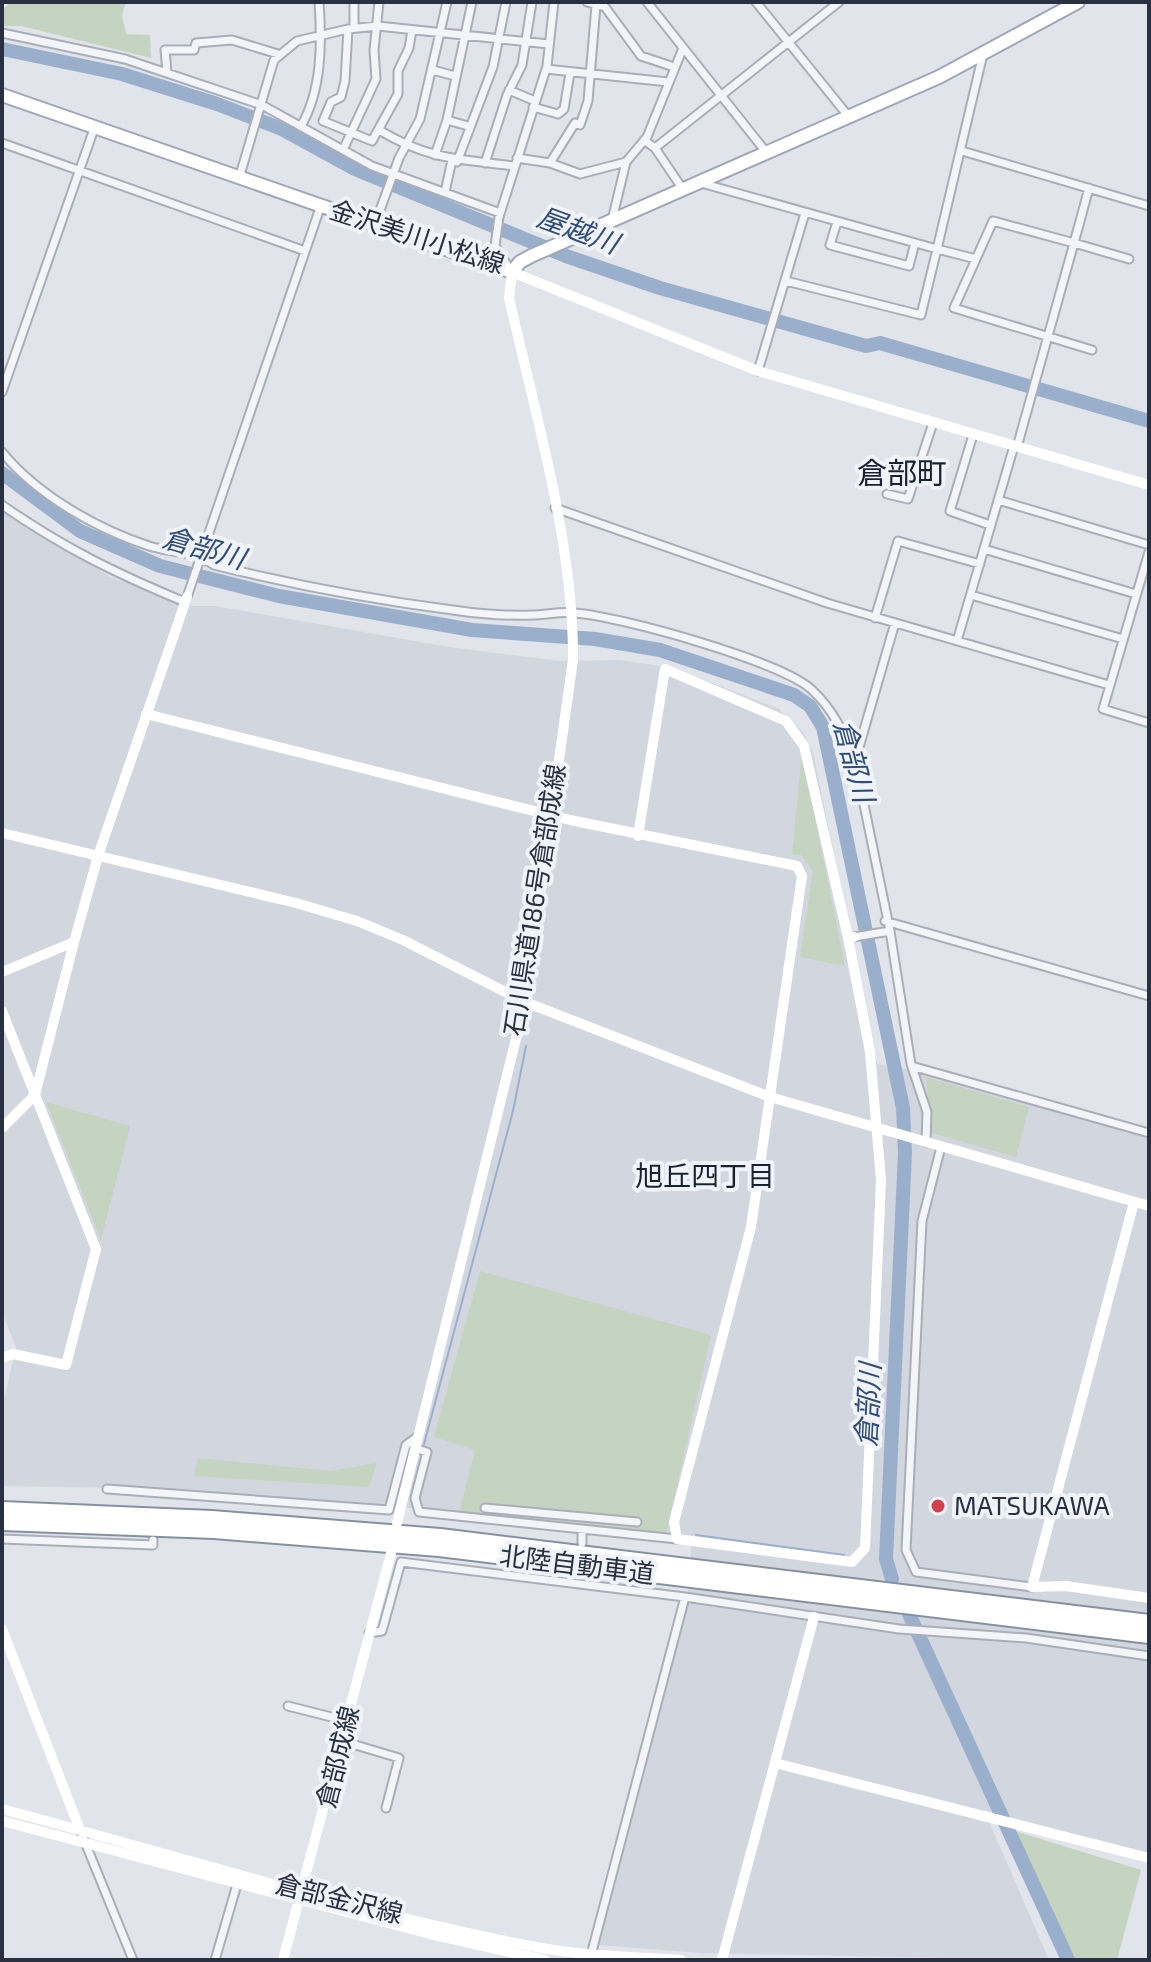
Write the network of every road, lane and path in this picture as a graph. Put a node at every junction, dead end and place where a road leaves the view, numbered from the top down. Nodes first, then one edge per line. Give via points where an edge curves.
1 (319, 2) edge
2 (354, 2) edge
3 (379, 2) edge
4 (447, 2) edge
5 (472, 2) edge
6 (506, 2) edge
7 (532, 2) edge
8 (554, 2) edge
9 (587, 2) edge
10 (647, 2) edge
11 (756, 2) edge
12 (839, 2) edge
13 (1078, 2) edge
14 (596, 5) junction
15 (378, 26) junction
16 (351, 28) junction
17 (412, 30) junction
18 (2, 33) edge
19 (441, 33) junction
20 (320, 34) junction
21 (466, 36) junction
22 (501, 37) junction
23 (527, 41) junction
24 (788, 42) junction
25 (549, 44) junction
26 (683, 48) junction
27 (278, 54) junction
28 (983, 54) junction
29 (674, 67) junction
30 (546, 69) junction
31 (433, 70) junction
32 (167, 72) junction
33 (570, 73) junction
34 (455, 76) junction
35 (588, 76) junction
36 (668, 82) junction
37 (509, 90) junction
38 (2, 95) edge
39 (721, 96) junction
40 (534, 104) junction
41 (262, 106) junction
42 (849, 117) junction
43 (447, 120) junction
44 (95, 125) junction
45 (301, 126) junction
46 (468, 126) junction
47 (379, 130) junction
48 (351, 132) junction
49 (644, 140) junction
50 (2, 143) edge
51 (405, 146) junction
52 (655, 148) junction
53 (343, 150) junction
54 (962, 151) junction
55 (766, 152) junction
56 (435, 155) junction
57 (454, 161) junction
58 (515, 162) junction
59 (626, 162) junction
60 (485, 163) junction
61 (550, 163) junction
62 (79, 171) junction
63 (240, 175) junction
64 (393, 175) junction
65 (698, 182) junction
66 (682, 188) junction
67 (1089, 188) junction
68 (445, 192) junction
69 (321, 205) junction
70 (1149, 206) edge
71 (805, 213) junction
72 (499, 215) junction
73 (612, 220) junction
74 (837, 222) junction
75 (375, 224) junction
76 (915, 243) junction
77 (1074, 243) junction
78 (937, 249) junction
79 (305, 251) junction
80 (976, 259) junction
81 (1129, 259) dead end
82 (512, 272) junction
83 (786, 281) junction
84 (1047, 337) junction
85 (1092, 350) dead end
86 (758, 371) junction
87 (2, 392) edge
88 (933, 423) junction
89 (973, 435) junction
90 (1016, 447) junction
91 (2, 452) edge
92 (1149, 485) edge
93 (887, 494) dead end
94 (998, 500) junction
95 (2, 505) edge
96 (554, 508) junction
97 (990, 525) junction
98 (1149, 545) edge
99 (984, 549) junction
100 (1149, 552) edge
101 (198, 557) junction
102 (980, 564) junction
103 (1136, 594) junction
104 (971, 595) junction
105 (186, 599) junction
106 (573, 614) junction
107 (875, 618) junction
108 (895, 623) junction
109 (1123, 639) junction
110 (957, 641) junction
111 (1109, 685) junction
112 (146, 714) junction
113 (1149, 723) edge
114 (855, 761) junction
115 (549, 815) junction
116 (2, 833) edge
117 (638, 836) junction
118 (98, 856) junction
119 (885, 921) junction
120 (886, 931) junction
121 (851, 937) junction
122 (74, 942) junction
123 (2, 972) edge
124 (1149, 996) edge
125 (525, 1002) junction
126 (2, 1011) edge
127 (915, 1067) junction
128 (35, 1095) junction
129 (770, 1097) junction
130 (2, 1128) edge
131 (875, 1128) junction
132 (1149, 1133) edge
133 (922, 1141) junction
134 (941, 1147) junction
135 (1134, 1202) junction
136 (1149, 1206) edge
137 (2, 1358) edge
138 (416, 1443) junction
139 (107, 1489) dead end
140 (483, 1499) dead end
141 (485, 1508) junction
142 (2, 1509) edge
143 (484, 1520) junction
144 (637, 1522) dead end
145 (2, 1523) edge
146 (397, 1523) dead end
147 (582, 1530) junction
148 (2, 1539) edge
149 (677, 1539) junction
150 (153, 1540) dead end
151 (582, 1543) dead end
152 (391, 1553) dead end
153 (579, 1573) dead end
154 (578, 1584) junction
155 (1032, 1587) junction
156 (685, 1597) junction
157 (1149, 1598) edge
158 (817, 1605) dead end
159 (814, 1617) junction
160 (1149, 1622) edge
161 (2, 1629) edge
162 (369, 1633) junction
163 (1149, 1636) edge
164 (1113, 1638) dead end
165 (1111, 1650) junction
166 (1149, 1656) edge
167 (288, 1706) dead end
168 (347, 1721) junction
169 (342, 1741) junction
170 (775, 1763) junction
171 (386, 1808) dead end
172 (2, 1809) edge
173 (2, 1821) edge
174 (80, 1830) junction
175 (86, 1844) junction
176 (1148, 1856) edge
177 (239, 1879) junction
178 (302, 1895) junction
179 (591, 1955) junction
180 (133, 1960) edge
181 (215, 1960) edge
182 (283, 1960) edge
183 (545, 1960) edge
184 (681, 1960) edge
185 (722, 1960) edge

1 - 20 street
2 - 16 street
3 - 15 street
4 - 19 street
5 - 21 street
6 - 22 street
7 - 23 street
8 - 25 street
9 - 14 street
10 - 26 street
11 - 24 street
12 - 24 street
13 - 28 main road, 金沢美川小松線
14 - 29 street via 605,7 641,56
14 - 35 street
15 - 16 street
15 - 17 street
15 - 48 street via 376,79
16 - 20 street
16 - 48 street via 341,97 331,102 323,121
17 - 19 street
17 - 47 street via 398,71 398,94
18 - 32 street
19 - 21 street
19 - 31 street
20 - 27 street
20 - 45 street via 316,90
21 - 22 street
21 - 34 street
22 - 23 street
22 - 46 street
23 - 25 street
23 - 37 street
24 - 39 street
24 - 42 street
25 - 30 street
26 - 29 street
26 - 39 street
27 - 32 street via 240,41 196,43 194,50 165,50
27 - 41 street via 261,95
28 - 42 main road, 金沢美川小松線
28 - 54 street
29 - 36 street
30 - 33 street
30 - 40 street
31 - 34 street
31 - 51 street via 420,119
32 - 41 street
33 - 35 street
33 - 40 street via 564,109 558,114
34 - 43 street
35 - 36 street
35 - 61 street via 588,101 580,125 575,123
36 - 49 street
37 - 40 street
37 - 60 street
38 - 44 main road, 金沢美川小松線
39 - 52 street
39 - 55 street
40 - 58 street
41 - 45 street
41 - 63 street
42 - 55 main road, 金沢美川小松線
43 - 46 street
43 - 56 street
44 - 62 street
44 - 63 main road, 金沢美川小松線
45 - 53 street
46 - 57 street
47 - 48 street via 372,141
47 - 51 street
48 - 53 street
49 - 52 street
49 - 59 street
50 - 62 street
51 - 56 street
51 - 64 street
52 - 66 street
53 - 64 street
54 - 67 street
54 - 78 street
55 - 65 main road, 金沢美川小松線
56 - 57 street
57 - 60 street
57 - 68 street
58 - 60 street
58 - 61 street
58 - 72 street
59 - 61 street via 580,174
59 - 73 street
62 - 79 street
62 - 87 street
63 - 69 main road, 金沢美川小松線
64 - 68 street
64 - 75 street
65 - 66 main road, 金沢美川小松線
65 - 71 street
66 - 73 main road, 金沢美川小松線
67 - 70 street
67 - 77 street
68 - 72 street
69 - 75 main road, 金沢美川小松線
69 - 79 street
71 - 74 street
71 - 83 street
72 - 82 street via 495,238 499,255
73 - 82 main road, 金沢美川小松線 via 531,256
74 - 76 street
74 - 76 street via 830,245 909,266
75 - 82 main road, 金沢美川小松線
76 - 78 street
77 - 80 street via 993,221
77 - 81 street
77 - 84 street
78 - 80 street
78 - 83 street via 921,315
79 - 101 street
80 - 84 street via 954,308
82 - 86 street
82 - 96 street, 石川県道186号倉部成線 via 509,298
83 - 86 street
84 - 85 street
84 - 90 street
86 - 88 street
88 - 89 street
88 - 93 street via 908,499
89 - 90 street
89 - 97 street via 950,511
90 - 92 street
90 - 94 street
91 - 101 street via 56,499 118,534
94 - 97 street
94 - 98 street
95 - 105 street via 100,567
96 - 106 street, 石川県道186号倉部成線
96 - 107 street
97 - 99 street
99 - 102 street
99 - 103 street
100 - 103 street
101 - 105 street
101 - 106 street via 235,570 450,610
102 - 104 street
102 - 107 street via 898,541
103 - 109 street
104 - 109 street
104 - 110 street
105 - 112 street
106 - 114 street via 685,639 784,672 829,707
106 - 115 street, 石川県道186号倉部成線 via 573,660
107 - 108 street
108 - 110 street
108 - 114 street
109 - 111 street
110 - 111 street
111 - 113 street via 1103,709
112 - 115 street
112 - 118 street
114 - 119 street
115 - 117 street
115 - 125 street, 石川県道186号倉部成線
116 - 118 street
117 - 121 street via 665,669 786,721 804,746
117 - 129 street via 797,866 802,876
118 - 122 street
118 - 125 street via 357,921
119 - 120 street
119 - 124 street
120 - 121 street
120 - 127 street
121 - 131 street via 870,1052
122 - 123 street
122 - 128 street
125 - 129 street
125 - 138 street, 石川県道186号倉部成線
126 - 128 street
127 - 132 street
127 - 133 street via 927,1112
128 - 130 street
128 - 137 street via 96,1249 66,1365 13,1354
129 - 131 street
129 - 149 street via 751,1227 674,1522
131 - 133 street
131 - 149 street via 881,1180 865,1548 852,1562
133 - 134 street
134 - 135 street
134 - 155 street via 922,1221 906,1550 916,1572
135 - 136 street
135 - 155 street
138 - 139 street via 406,1445 389,1510 154,1497
138 - 143 street via 427,1452 415,1498 419,1512
138 - 146 street, 石川県道186号倉部成線
140 - 141 street
141 - 143 street
141 - 144 street
142 - 160 highway, 北陸自動車道 via 440,1536
143 - 147 street
145 - 163 highway, 北陸自動車道 via 214,1531 439,1549
147 - 149 street
147 - 151 street
148 - 150 street via 153,1545
152 - 162 street, 倉部成線
153 - 154 street
154 - 156 street
154 - 162 street via 401,1562 382,1631
155 - 157 street via 1066,1586 1122,1601
156 - 159 street
156 - 179 street
158 - 159 street
159 - 165 street
159 - 170 street
161 - 174 street
162 - 168 street, 倉部成線
164 - 165 street
165 - 166 street
167 - 168 street
168 - 169 street, 倉部成線
169 - 171 street via 399,1758
169 - 178 street, 倉部成線
170 - 176 street
170 - 185 street
172 - 174 street, 倉部金沢線
173 - 175 street, 倉部金沢線
174 - 175 street
174 - 177 street, 倉部金沢線
175 - 177 street, 倉部金沢線
175 - 180 street
177 - 178 street, 倉部金沢線
177 - 181 street
178 - 179 street, 倉部金沢線
178 - 182 street, 倉部成線
178 - 183 street, 倉部金沢線
179 - 184 street, 倉部金沢線

